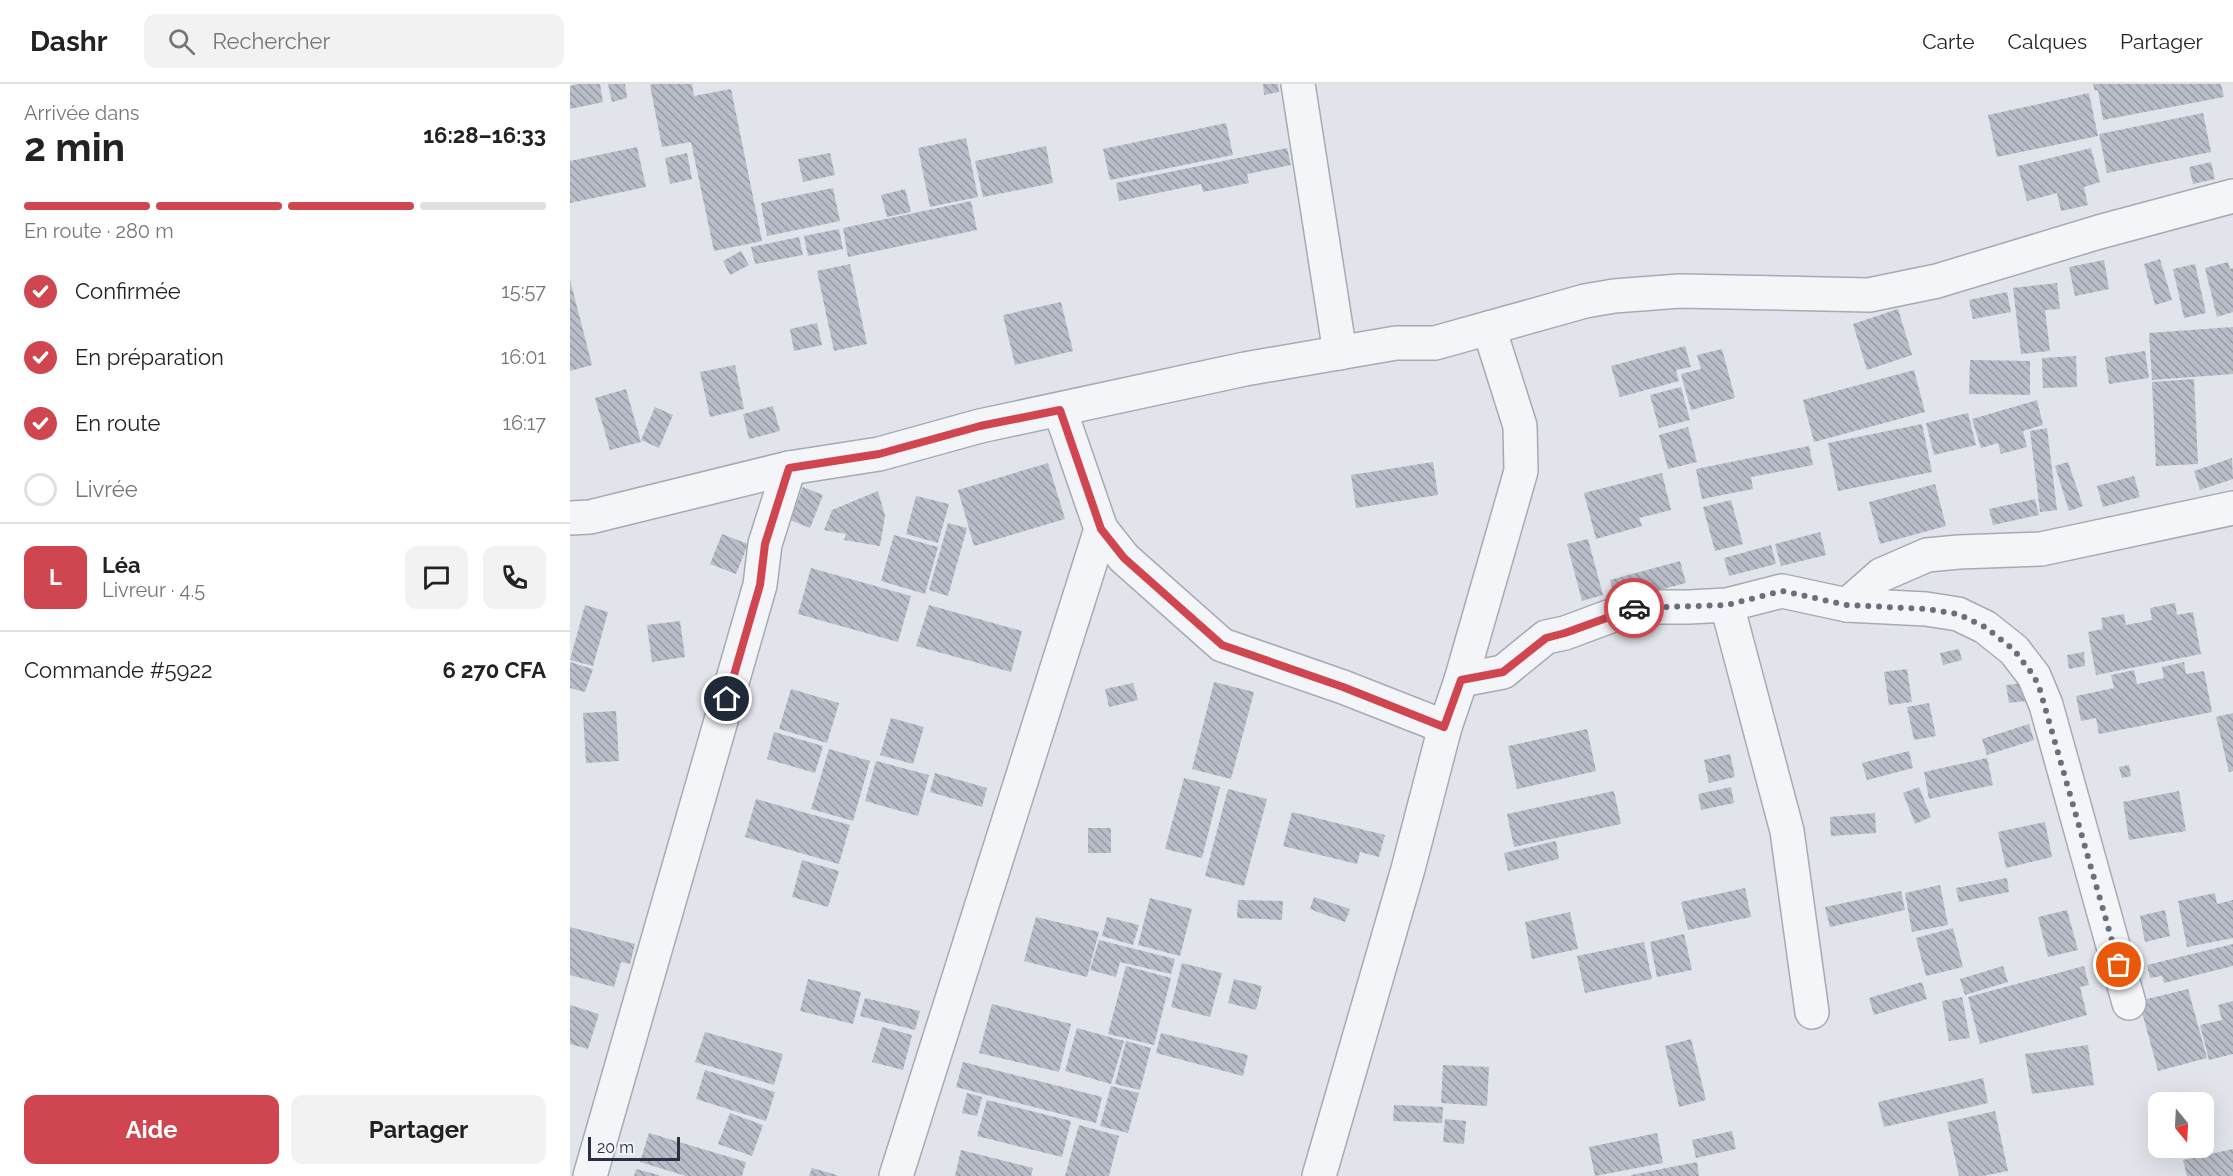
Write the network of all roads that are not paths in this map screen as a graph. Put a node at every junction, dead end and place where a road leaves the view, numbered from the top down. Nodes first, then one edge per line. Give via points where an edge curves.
1 (1299, 84) edge
2 (2233, 196) edge
3 (1489, 328) junction
4 (1340, 353) junction
5 (1060, 410) junction
6 (789, 468) junction
7 (2233, 508) edge
8 (570, 518) edge
9 (1101, 529) junction
10 (1727, 605) junction
11 (1847, 605) junction
12 (1461, 680) junction
13 (1444, 727) junction
14 (2129, 1003) dead end
15 (1812, 1012) dead end
16 (590, 1176) edge
17 (896, 1176) edge
18 (1319, 1176) edge

1 - 4 street
2 - 3 street via 1937,281 1869,295 1680,291 1614,296
3 - 4 street via 1435,343 1396,342
3 - 12 street via 1520,426 1521,471
4 - 5 street via 1245,369
5 - 6 street via 980,426 879,454
5 - 9 street
6 - 8 street via 590,517
6 - 16 street
7 - 11 street via 2041,549 1927,555 1881,575
9 - 13 street via 1124,558 1222,645
9 - 17 street
10 - 11 street via 1782,591
10 - 12 street via 1635,607 1546,638 1503,672
10 - 15 street via 1786,831
11 - 14 street via 1958,614 1985,627 2014,650 2034,676 2052,727
12 - 13 street
13 - 18 street via 1408,869

